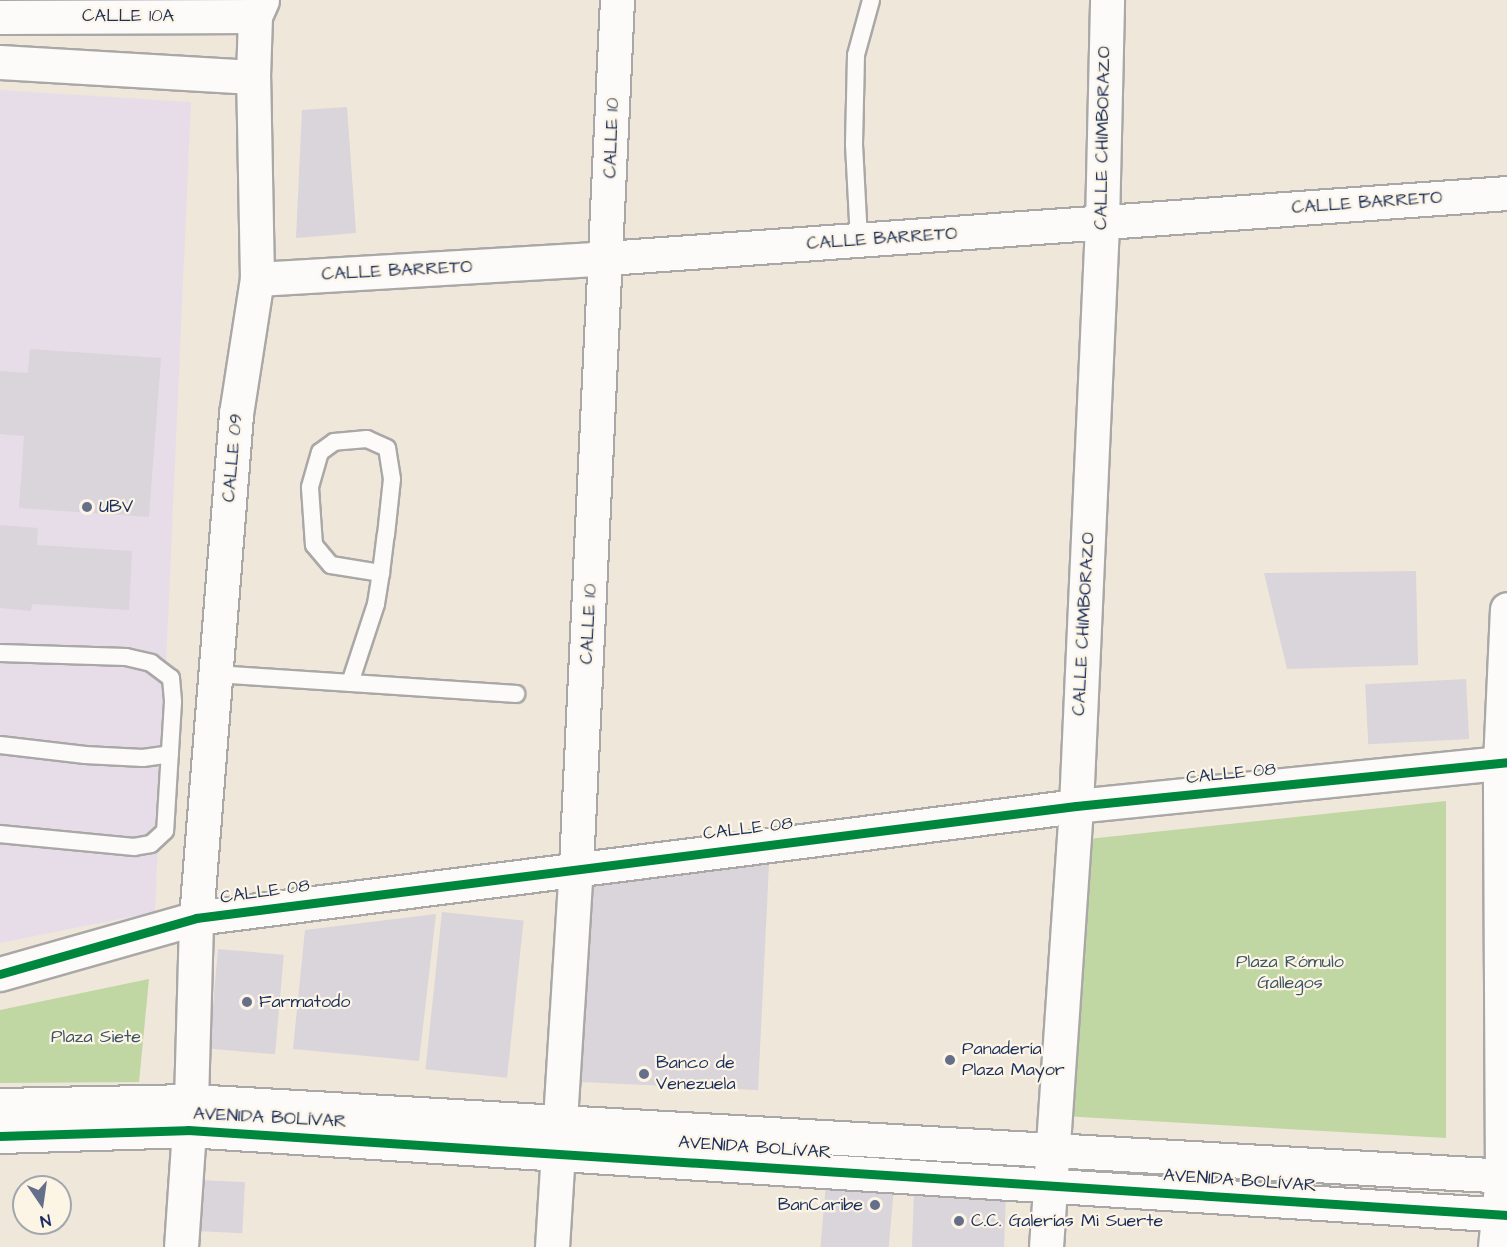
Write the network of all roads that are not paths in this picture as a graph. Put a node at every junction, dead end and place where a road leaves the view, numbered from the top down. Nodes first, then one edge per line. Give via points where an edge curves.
1 (617, 0) edge
2 (871, 0) edge
3 (1107, 0) edge
4 (258, 8) edge
5 (0, 17) edge
6 (0, 62) edge
7 (253, 77) junction
8 (1507, 193) edge
9 (1102, 224) junction
10 (859, 240) junction
11 (607, 258) junction
12 (257, 279) junction
13 (381, 573) junction
14 (1507, 609) edge
15 (0, 653) edge
16 (216, 674) junction
17 (350, 683) junction
18 (516, 694) dead end
19 (0, 745) edge
20 (170, 754) junction
21 (1504, 762) edge
22 (1076, 806) junction
23 (0, 834) edge
24 (576, 866) junction
25 (196, 918) junction
26 (0, 974) edge
27 (0, 1105) edge
28 (190, 1115) junction
29 (0, 1136) edge
30 (560, 1137) junction
31 (1051, 1150) junction
32 (1505, 1176) edge
33 (1050, 1185) junction
34 (1502, 1214) edge
35 (181, 1247) edge
36 (552, 1247) edge
37 (1046, 1247) edge
38 (1495, 1247) edge

1 - 11 street, CALLE 10
2 - 10 lane via 856,55 854,144
3 - 9 street, CALLE CHIMBORAZO
4 - 5 street, CALLE 10A
4 - 7 street, CALLE 09
6 - 7 street
7 - 12 street, CALLE 09
8 - 9 street, CALLE BARRETO
9 - 10 street, CALLE BARRETO
9 - 22 street, CALLE CHIMBORAZO
10 - 11 street, CALLE BARRETO
11 - 12 street, CALLE BARRETO
11 - 24 street, CALLE 10
12 - 16 street, CALLE 09 via 236,414
13 - 13 lane via 392,478 387,448 367,439 334,442 320,452 310,488 314,545 331,565
13 - 17 lane via 376,603
14 - 21 street
15 - 20 lane via 126,657 151,663 171,678
16 - 17 lane
16 - 25 street, CALLE 09
17 - 18 lane
19 - 20 lane via 85,755 143,758
20 - 23 lane via 165,831 151,844 134,847
21 - 22 street, CALLE 08
21 - 32 street
22 - 24 street, CALLE 08
22 - 31 street, CALLE CHIMBORAZO
24 - 25 street, CALLE 08
24 - 30 street, CALLE 10
25 - 26 street, CALLE 08
25 - 28 street, CALLE 09
27 - 28 street, AVENIDA BOLÍVAR
28 - 29 street, AVENIDA BOLÍVAR
28 - 30 street, AVENIDA BOLÍVAR
28 - 35 street, CALLE 09
30 - 31 street, AVENIDA BOLÍVAR
30 - 33 street, AVENIDA BOLÍVAR
30 - 36 street, CALLE 10
31 - 32 street, AVENIDA BOLÍVAR
31 - 33 street, CALLE CHIMBORAZO
32 - 34 street
33 - 34 street, AVENIDA BOLÍVAR
33 - 37 street, CALLE CHIMBORAZO
34 - 38 street

